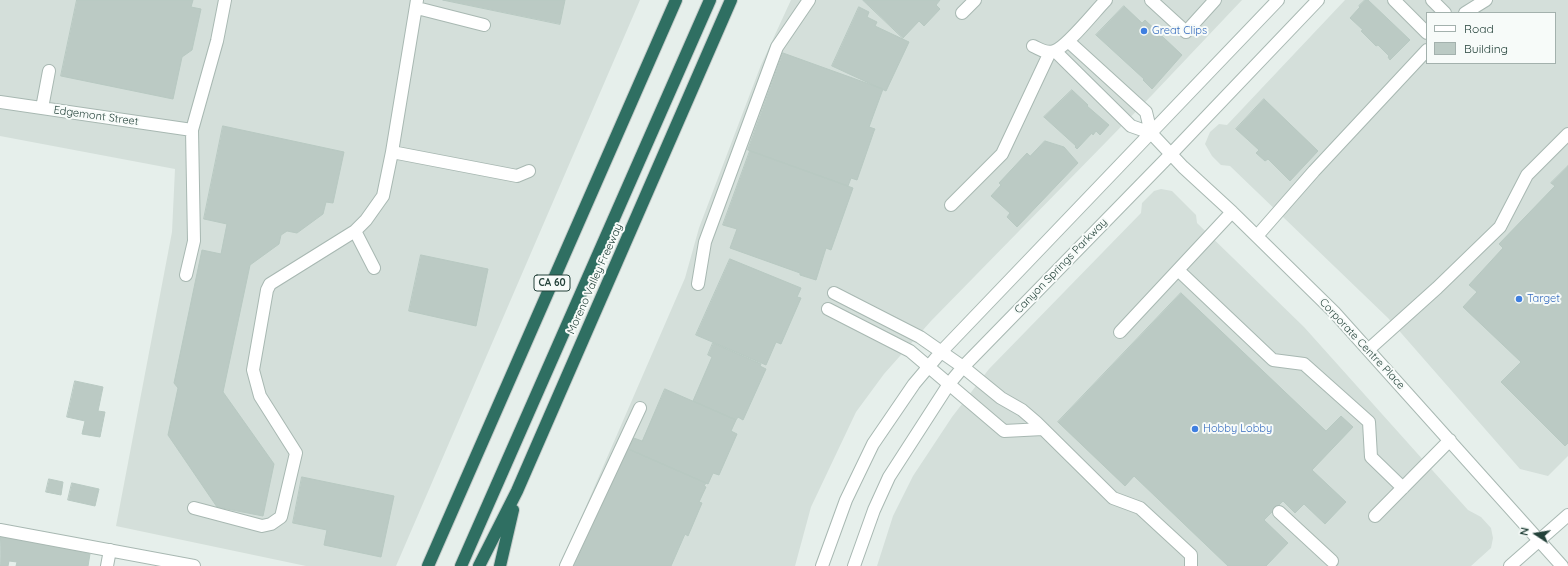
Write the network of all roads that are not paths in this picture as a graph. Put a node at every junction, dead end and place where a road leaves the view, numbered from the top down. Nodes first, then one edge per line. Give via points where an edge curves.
1 (224, 0) edge
2 (676, 0) edge
3 (710, 0) edge
4 (731, 0) edge
5 (809, 0) edge
6 (975, 0) edge
7 (1106, 0) edge
8 (1151, 0) edge
9 (1216, 0) edge
10 (1278, 0) edge
11 (1318, 0) edge
12 (1394, 0) edge
13 (1432, 0) edge
14 (1486, 0) edge
15 (417, 4) edge
16 (1444, 12) edge
17 (1468, 12) edge
18 (962, 13) dead end
19 (484, 25) dead end
20 (1426, 32) edge
21 (1068, 41) junction
22 (1033, 46) dead end
23 (1426, 51) edge
24 (1053, 52) junction
25 (49, 72) dead end
26 (0, 102) edge
27 (42, 108) junction
28 (192, 130) junction
29 (1151, 133) junction
30 (1568, 134) edge
31 (392, 152) junction
32 (1171, 154) junction
33 (529, 171) dead end
34 (951, 205) dead end
35 (1232, 212) junction
36 (355, 231) junction
37 (1257, 236) junction
38 (374, 268) dead end
39 (1178, 270) junction
40 (186, 275) dead end
41 (698, 284) dead end
42 (834, 293) dead end
43 (828, 309) dead end
44 (1120, 332) dead end
45 (1368, 350) junction
46 (941, 352) junction
47 (928, 367) junction
48 (963, 367) junction
49 (949, 384) junction
50 (640, 408) dead end
51 (1043, 429) junction
52 (1450, 440) junction
53 (1403, 488) junction
54 (517, 491) junction
55 (194, 508) dead end
56 (1279, 512) dead end
57 (1568, 515) edge
58 (1375, 516) dead end
59 (0, 530) edge
60 (1540, 540) junction
61 (110, 550) junction
62 (1332, 561) dead end
63 (107, 566) edge
64 (194, 566) edge
65 (428, 566) edge
66 (461, 566) edge
67 (479, 566) edge
68 (500, 566) edge
69 (566, 566) edge
70 (822, 566) edge
71 (854, 566) edge
72 (1191, 566) edge
73 (1510, 566) edge
74 (1562, 566) edge

1 - 28 street via 217,41
2 - 65 highway, CA 60
3 - 66 highway
4 - 54 highway, Moreno Valley Freeway
5 - 41 street via 777,47 705,242
6 - 18 street
7 - 21 street
8 - 9 street via 1186,32
10 - 29 street
11 - 32 street, Canyon Springs Parkway
12 - 20 street
13 - 16 street
14 - 17 street
15 - 19 street
15 - 31 street
21 - 24 street
21 - 29 street via 1146,112
22 - 24 street via 1046,52
23 - 37 street
24 - 29 street via 1131,126
24 - 34 street via 1002,154
25 - 27 street
26 - 27 street, Edgemont Street
27 - 28 street, Edgemont Street
28 - 40 street via 194,241
29 - 32 street, Corporate Centre Place
29 - 46 street
30 - 45 street via 1527,175 1500,227
31 - 33 street via 518,176
31 - 36 street via 383,196
32 - 35 street, Corporate Centre Place
32 - 48 street, Canyon Springs Parkway
35 - 37 street, Corporate Centre Place
35 - 39 street
36 - 38 street
36 - 55 street via 270,284 267,290 253,370 254,378 260,396 296,453 281,517 271,524 262,526
37 - 45 street, Corporate Centre Place via 1334,312
39 - 44 street
39 - 53 street via 1273,360 1304,364 1369,422 1371,457
42 - 46 street via 920,337
43 - 47 street via 910,351
45 - 52 street, Corporate Centre Place
46 - 47 street
46 - 48 street
47 - 49 street
47 - 70 street via 873,444 846,500
48 - 49 street, Canyon Springs Parkway
48 - 51 street via 1000,398 1022,410
49 - 51 street via 1004,431
49 - 71 street, Canyon Springs Parkway via 889,477
50 - 69 street
51 - 72 street via 1113,498 1140,508 1191,556
52 - 53 street
52 - 60 street, Corporate Centre Place
53 - 58 street
54 - 67 highway, Moreno Valley Freeway
54 - 68 highway
56 - 62 street
57 - 60 street
59 - 61 street
60 - 73 street
60 - 74 street, Corporate Centre Place
61 - 63 street
61 - 64 street

